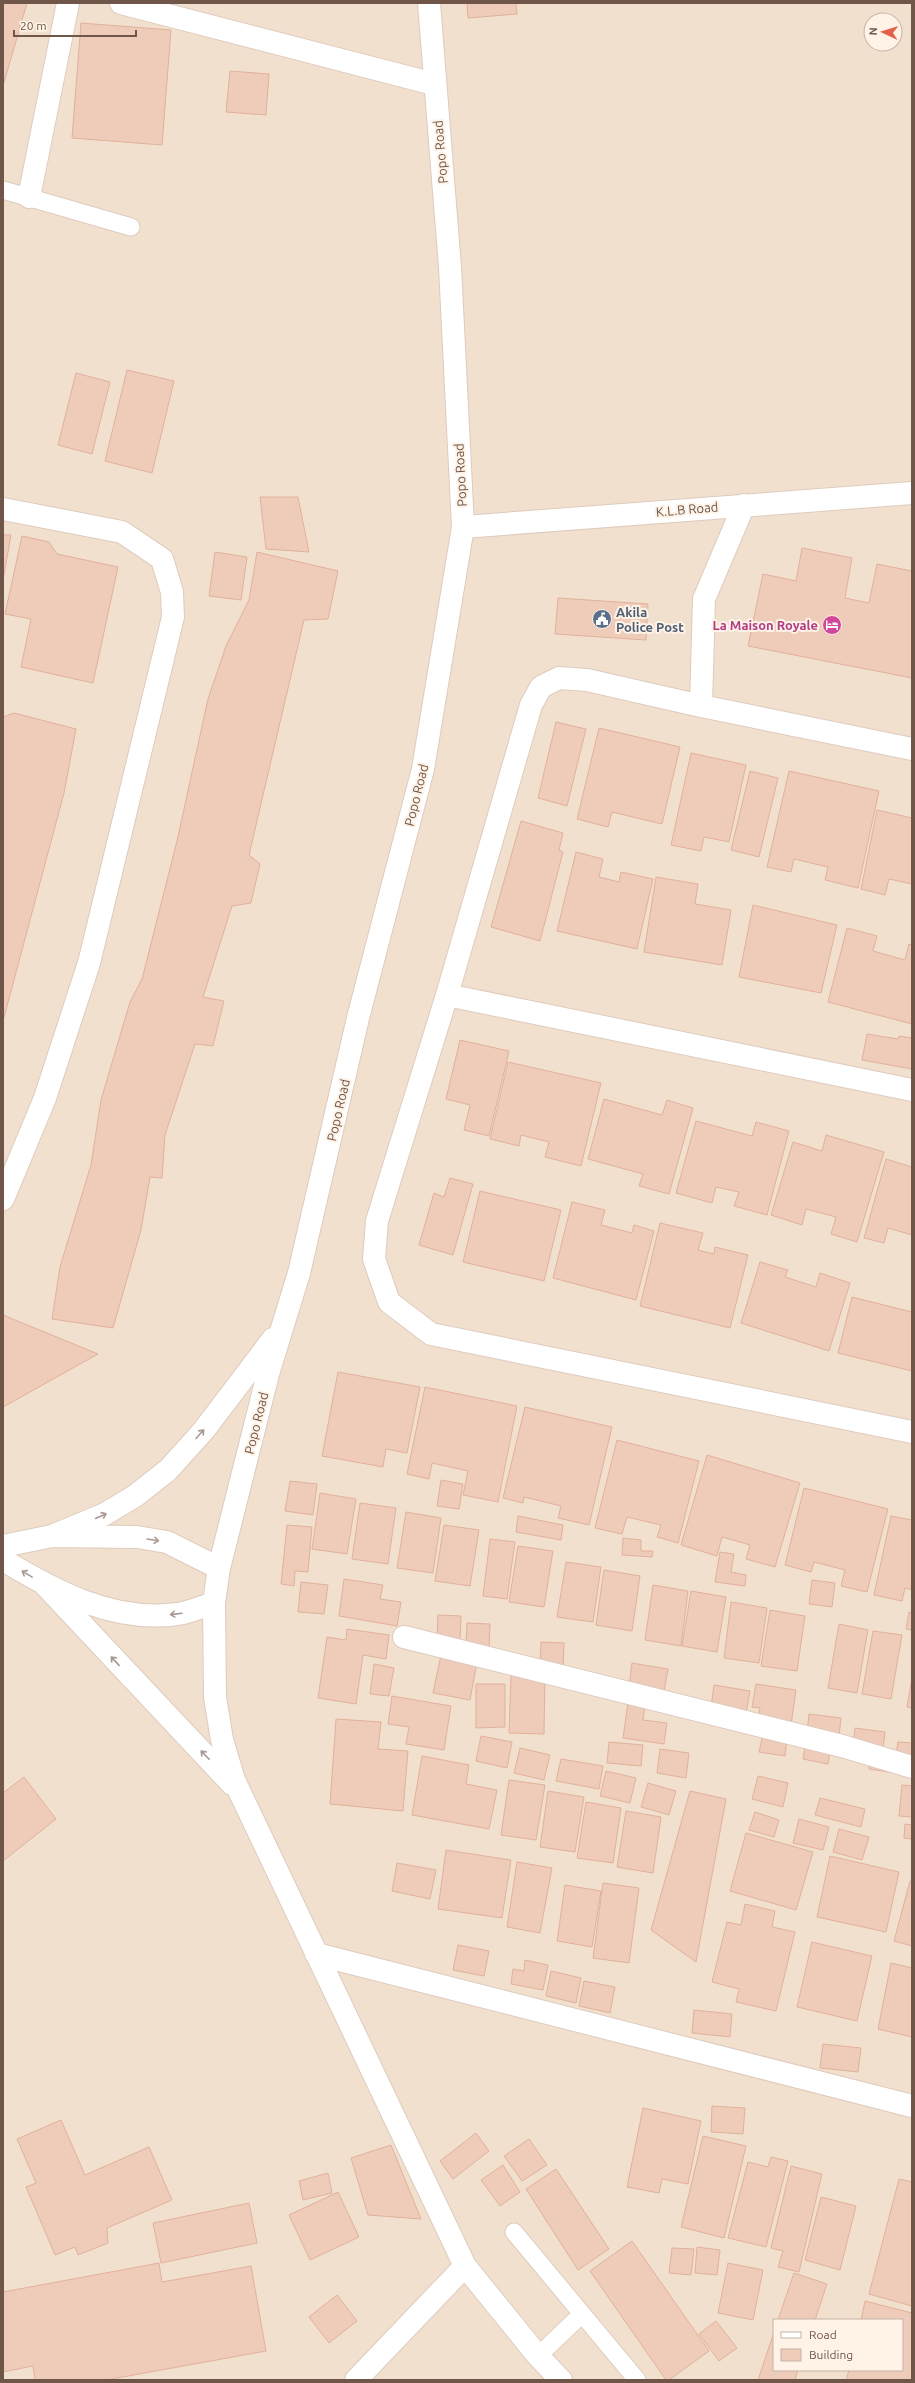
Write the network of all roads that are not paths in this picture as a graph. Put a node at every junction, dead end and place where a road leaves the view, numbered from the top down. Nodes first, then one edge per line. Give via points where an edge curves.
1 (68, 3) edge
2 (121, 3) edge
3 (429, 3) edge
4 (434, 84) junction
5 (3, 190) edge
6 (29, 198) junction
7 (131, 227) dead end
8 (912, 494) edge
9 (744, 505) junction
10 (3, 509) edge
11 (463, 527) junction
12 (701, 706) junction
13 (912, 749) edge
14 (447, 995) junction
15 (912, 1090) edge
16 (3, 1199) edge
17 (283, 1324) junction
18 (912, 1432) edge
19 (52, 1536) junction
20 (3, 1546) edge
21 (3, 1560) edge
22 (219, 1568) junction
23 (45, 1585) junction
24 (214, 1604) junction
25 (404, 1637) dead end
26 (912, 1767) edge
27 (241, 1794) junction
28 (316, 1954) junction
29 (912, 2106) edge
30 (514, 2232) dead end
31 (465, 2266) junction
32 (582, 2314) junction
33 (538, 2356) junction
34 (356, 2380) edge
35 (561, 2380) edge
36 (637, 2380) edge

1 - 6 street
2 - 4 street
3 - 4 street, Popo Road
4 - 11 street, Popo Road via 450,267
5 - 6 lane
6 - 7 lane
8 - 9 street, K.L.B Road
9 - 11 street, K.L.B Road
9 - 12 street via 704,599
10 - 16 street via 122,532 162,559 172,592 173,617 89,963 45,1098
11 - 17 street, Popo Road via 423,769 358,1018 299,1273
12 - 13 street
12 - 14 street via 587,680 560,678 541,687 531,705
14 - 15 street
14 - 18 street via 377,1221 374,1259 389,1302 431,1334
19 -> 17 street via 105,1514 136,1496 168,1470 204,1430
17 - 22 street, Popo Road
19 - 20 street
19 -> 22 street via 137,1537 167,1542
23 -> 21 street
22 - 24 street, Popo Road
24 -> 23 street via 178,1614 124,1614 82,1601
27 -> 23 street
24 - 27 street, Popo Road via 215,1697 222,1740
25 - 26 street via 842,1746
27 - 28 street, Popo Road
28 - 29 street
28 - 31 street, Popo Road
30 - 32 lane
31 - 33 street, Popo Road
31 - 34 street
32 - 33 lane
32 - 36 lane
33 - 35 street, Popo Road

